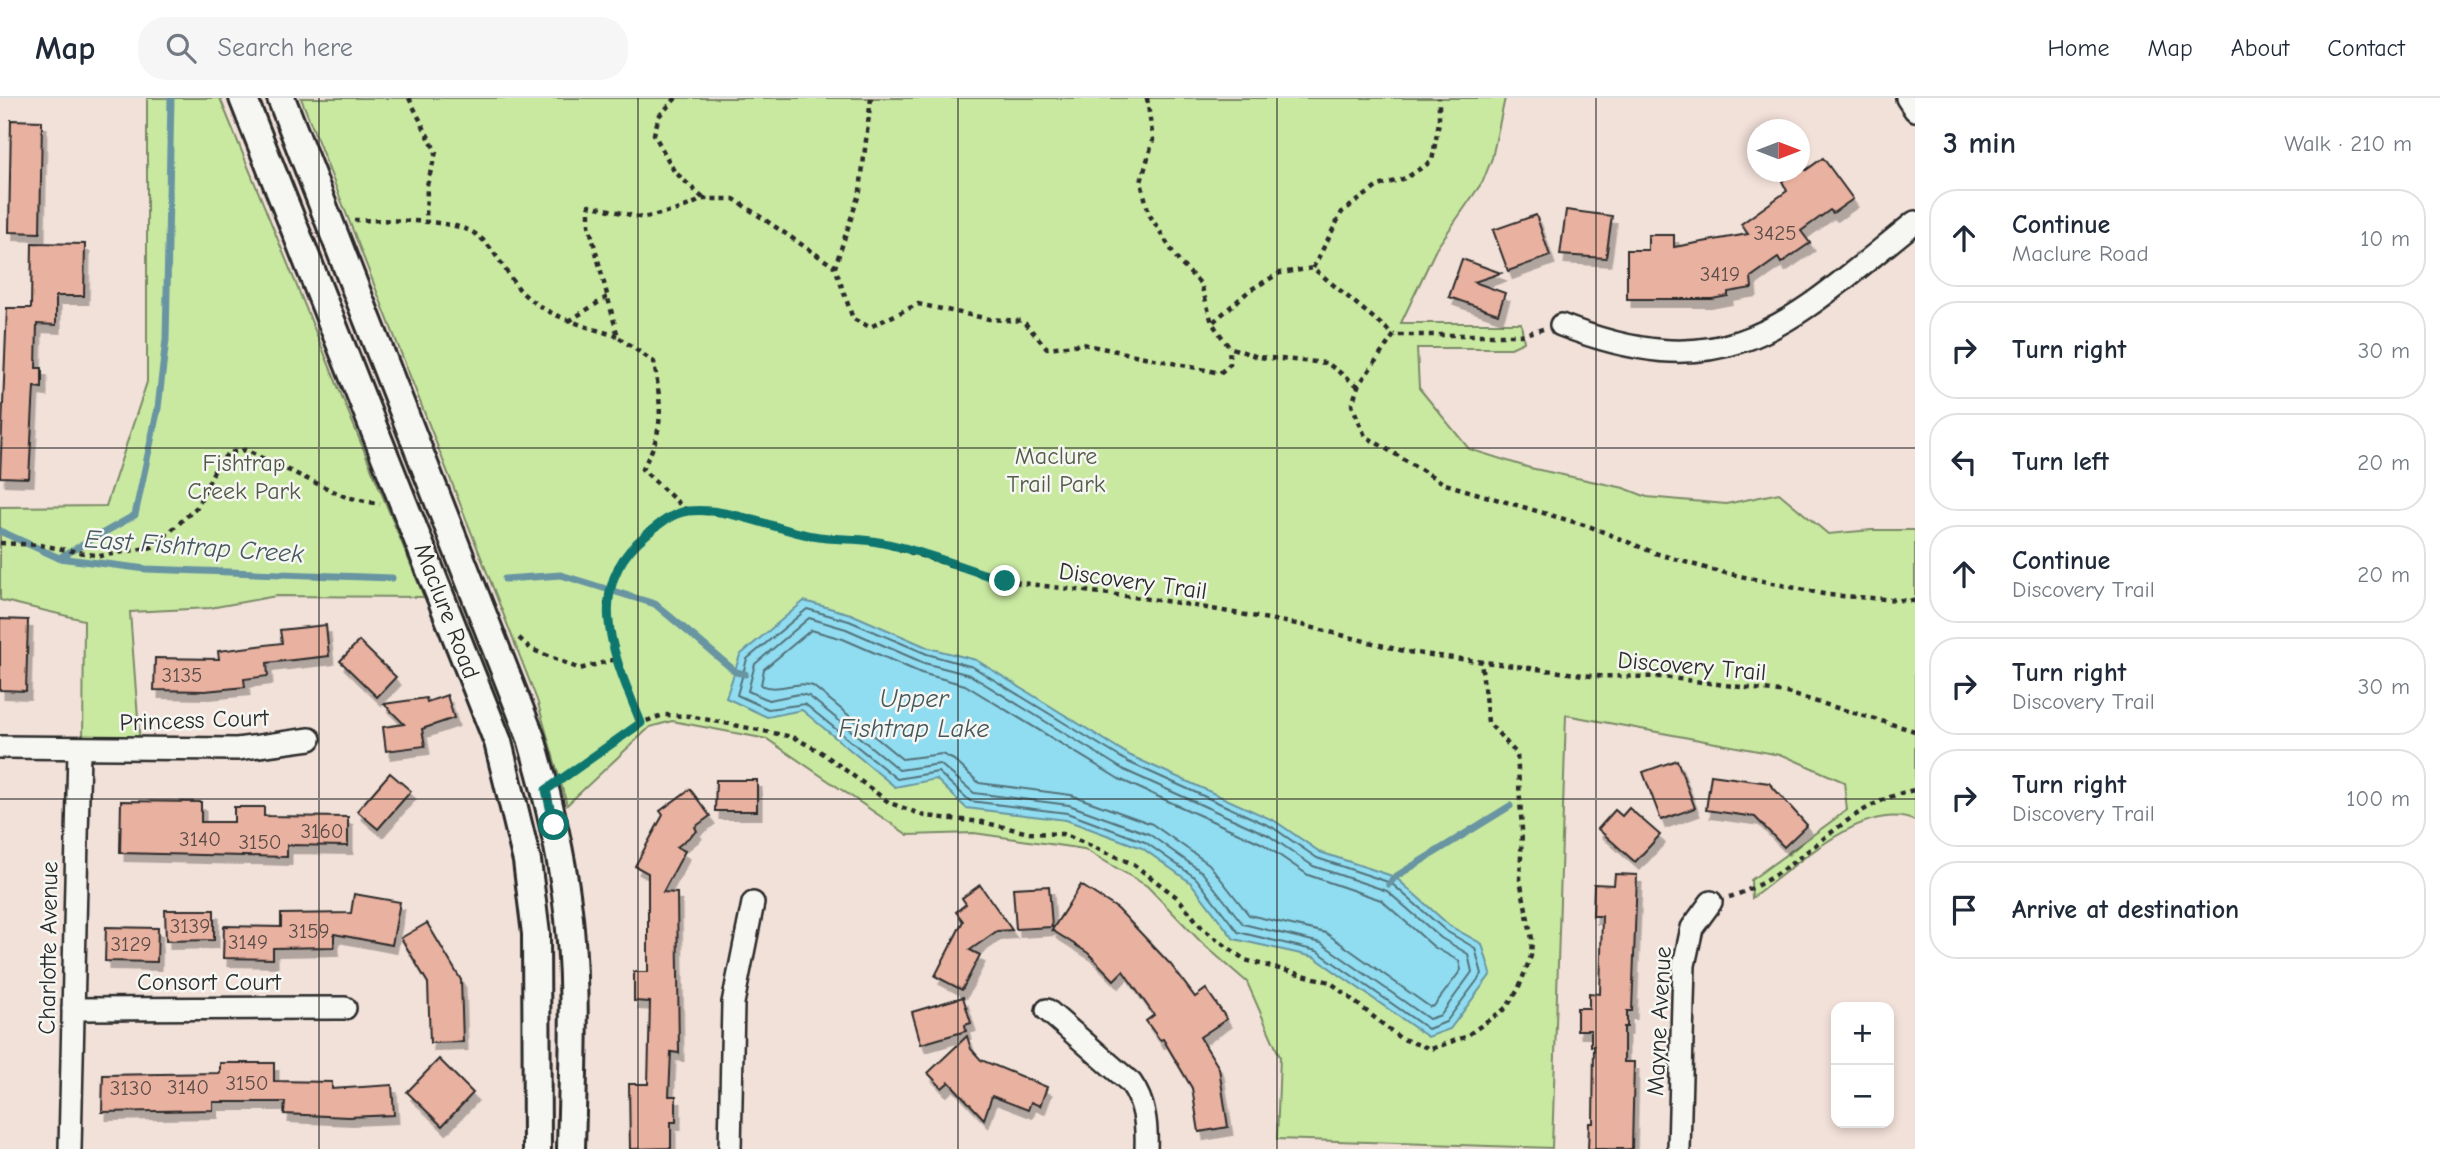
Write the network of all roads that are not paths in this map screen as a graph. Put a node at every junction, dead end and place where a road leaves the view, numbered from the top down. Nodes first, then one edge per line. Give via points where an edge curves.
1 (243, 98) edge
2 (281, 98) edge
3 (1907, 98) edge
4 (1915, 110) edge
5 (1915, 222) edge
6 (1561, 325) road end
7 (310, 738) dead end
8 (0, 747) edge
9 (79, 749) junction
10 (1711, 902) road end
11 (753, 903) dead end
12 (345, 1008) dead end
13 (73, 1009) junction
14 (1047, 1010) dead end
15 (70, 1149) edge
16 (537, 1149) edge
17 (571, 1149) edge
18 (730, 1149) edge
19 (1146, 1149) edge
20 (1679, 1149) edge

1 - 16 main road, Maclure Road via 498,741 527,861 536,934
2 - 17 main road, Maclure Road via 531,738 546,790 567,895 573,986
3 - 4 street
5 - 6 street via 1780,327 1742,343 1707,351 1677,351 1609,343
7 - 9 street, Princess Court via 237,749
8 - 9 street, Princess Court
9 - 13 street, Charlotte Avenue
10 - 20 street, Mayne Avenue via 1692,928 1684,965
11 - 18 street via 733,1003
12 - 13 street, Consort Court
13 - 15 street, Charlotte Avenue
14 - 19 street via 1131,1083 1146,1117

